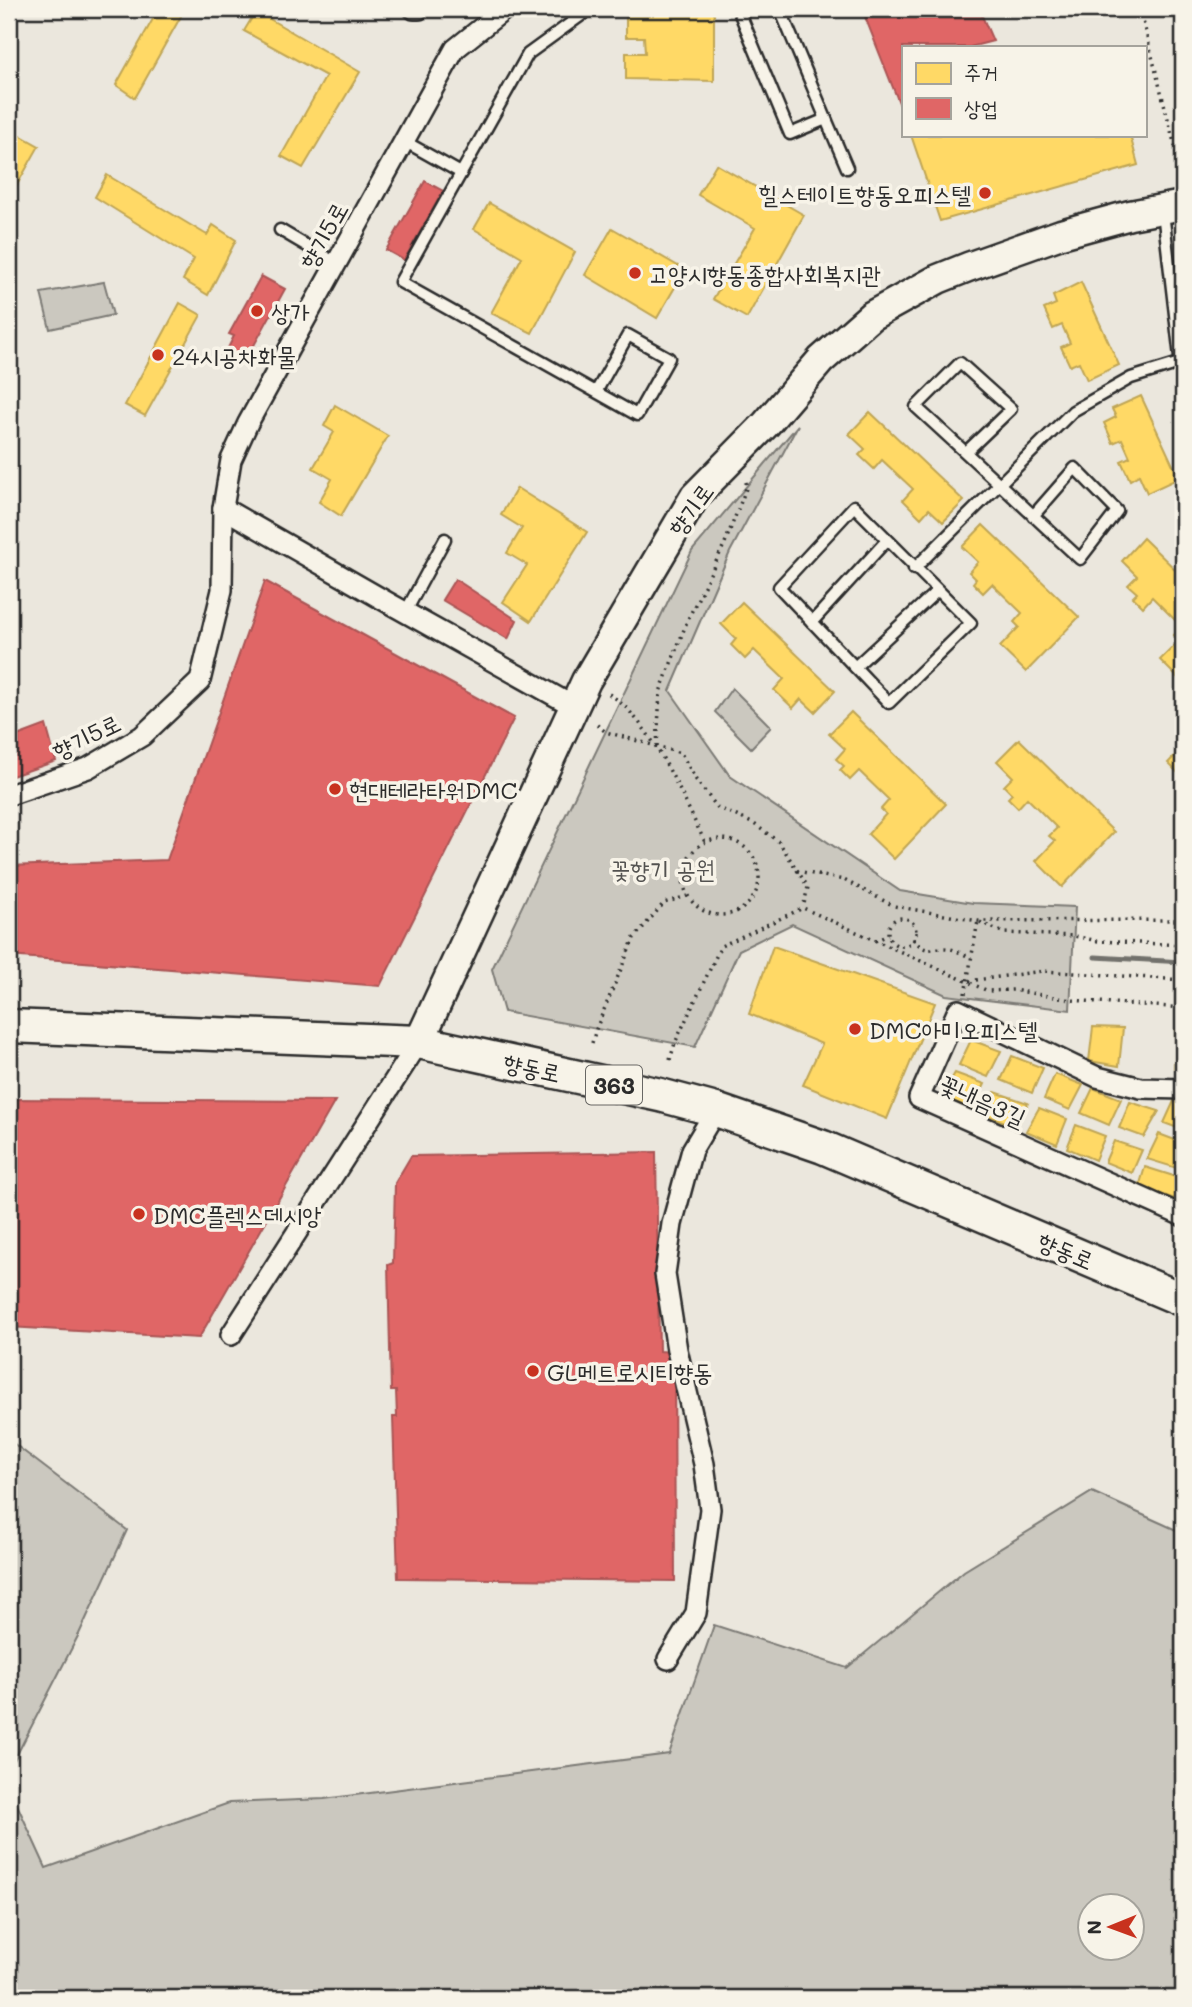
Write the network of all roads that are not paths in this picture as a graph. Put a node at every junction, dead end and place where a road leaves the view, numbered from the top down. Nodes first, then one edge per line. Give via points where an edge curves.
1 (414, 9) edge
2 (419, 9) edge
3 (505, 9) edge
4 (590, 9) edge
5 (738, 9) edge
6 (780, 9) edge
7 (826, 119) junction
8 (404, 141) junction
9 (847, 168) dead end
10 (461, 173) junction
11 (1173, 206) edge
12 (280, 230) dead end
13 (335, 263) junction
14 (1182, 361) edge
15 (1183, 383) edge
16 (596, 392) junction
17 (966, 452) junction
18 (999, 483) junction
19 (223, 508) junction
20 (1033, 516) junction
21 (445, 539) dead end
22 (887, 540) junction
23 (915, 569) junction
24 (937, 591) junction
25 (405, 612) junction
26 (812, 621) junction
27 (855, 667) junction
28 (573, 706) junction
29 (9, 795) edge
30 (9, 1026) edge
31 (419, 1042) junction
32 (1183, 1088) edge
33 (716, 1110) junction
34 (1183, 1215) edge
35 (1183, 1300) edge
36 (231, 1335) dead end
37 (668, 1659) dead end

1 - 2 street
3 - 8 street, 향기5로 via 455,49
4 - 10 lane via 528,54
5 - 7 lane via 790,134
6 - 7 lane
7 - 9 lane
8 - 10 lane
8 - 13 street, 향기5로
10 - 16 lane via 400,282
11 - 14 lane
11 - 28 main road, 향기로 via 1061,234 968,267 938,278 871,316 821,360 695,496
12 - 13 lane
13 - 19 street, 향기5로 via 236,447
14 - 15 lane
14 - 18 lane via 1131,378 1073,411
16 - 16 lane via 637,415 669,358 628,335
17 - 17 lane via 916,407 960,363 1011,409
17 - 18 lane
18 - 20 lane
18 - 23 lane
19 - 25 street
19 - 29 street, 향기5로 via 222,590 200,681 142,736 88,768
20 - 20 lane via 1080,559 1117,511 1075,468
21 - 25 lane
22 - 23 lane
22 - 26 lane
22 - 26 lane via 854,506 844,516 779,587
23 - 24 lane
24 - 27 lane
24 - 27 lane via 971,623 889,703
25 - 28 street
26 - 27 lane
28 - 31 main road, 향기로
30 - 31 main road, 향동로 / 363
31 - 33 main road, 향동로 / 363
31 - 36 street
32 - 34 street, 꽃내음3길 via 1140,1088 1097,1077 958,1010 919,1098
33 - 35 main road, 향동로 / 363 via 823,1147
33 - 37 street via 692,1150 664,1274 710,1509 696,1613

